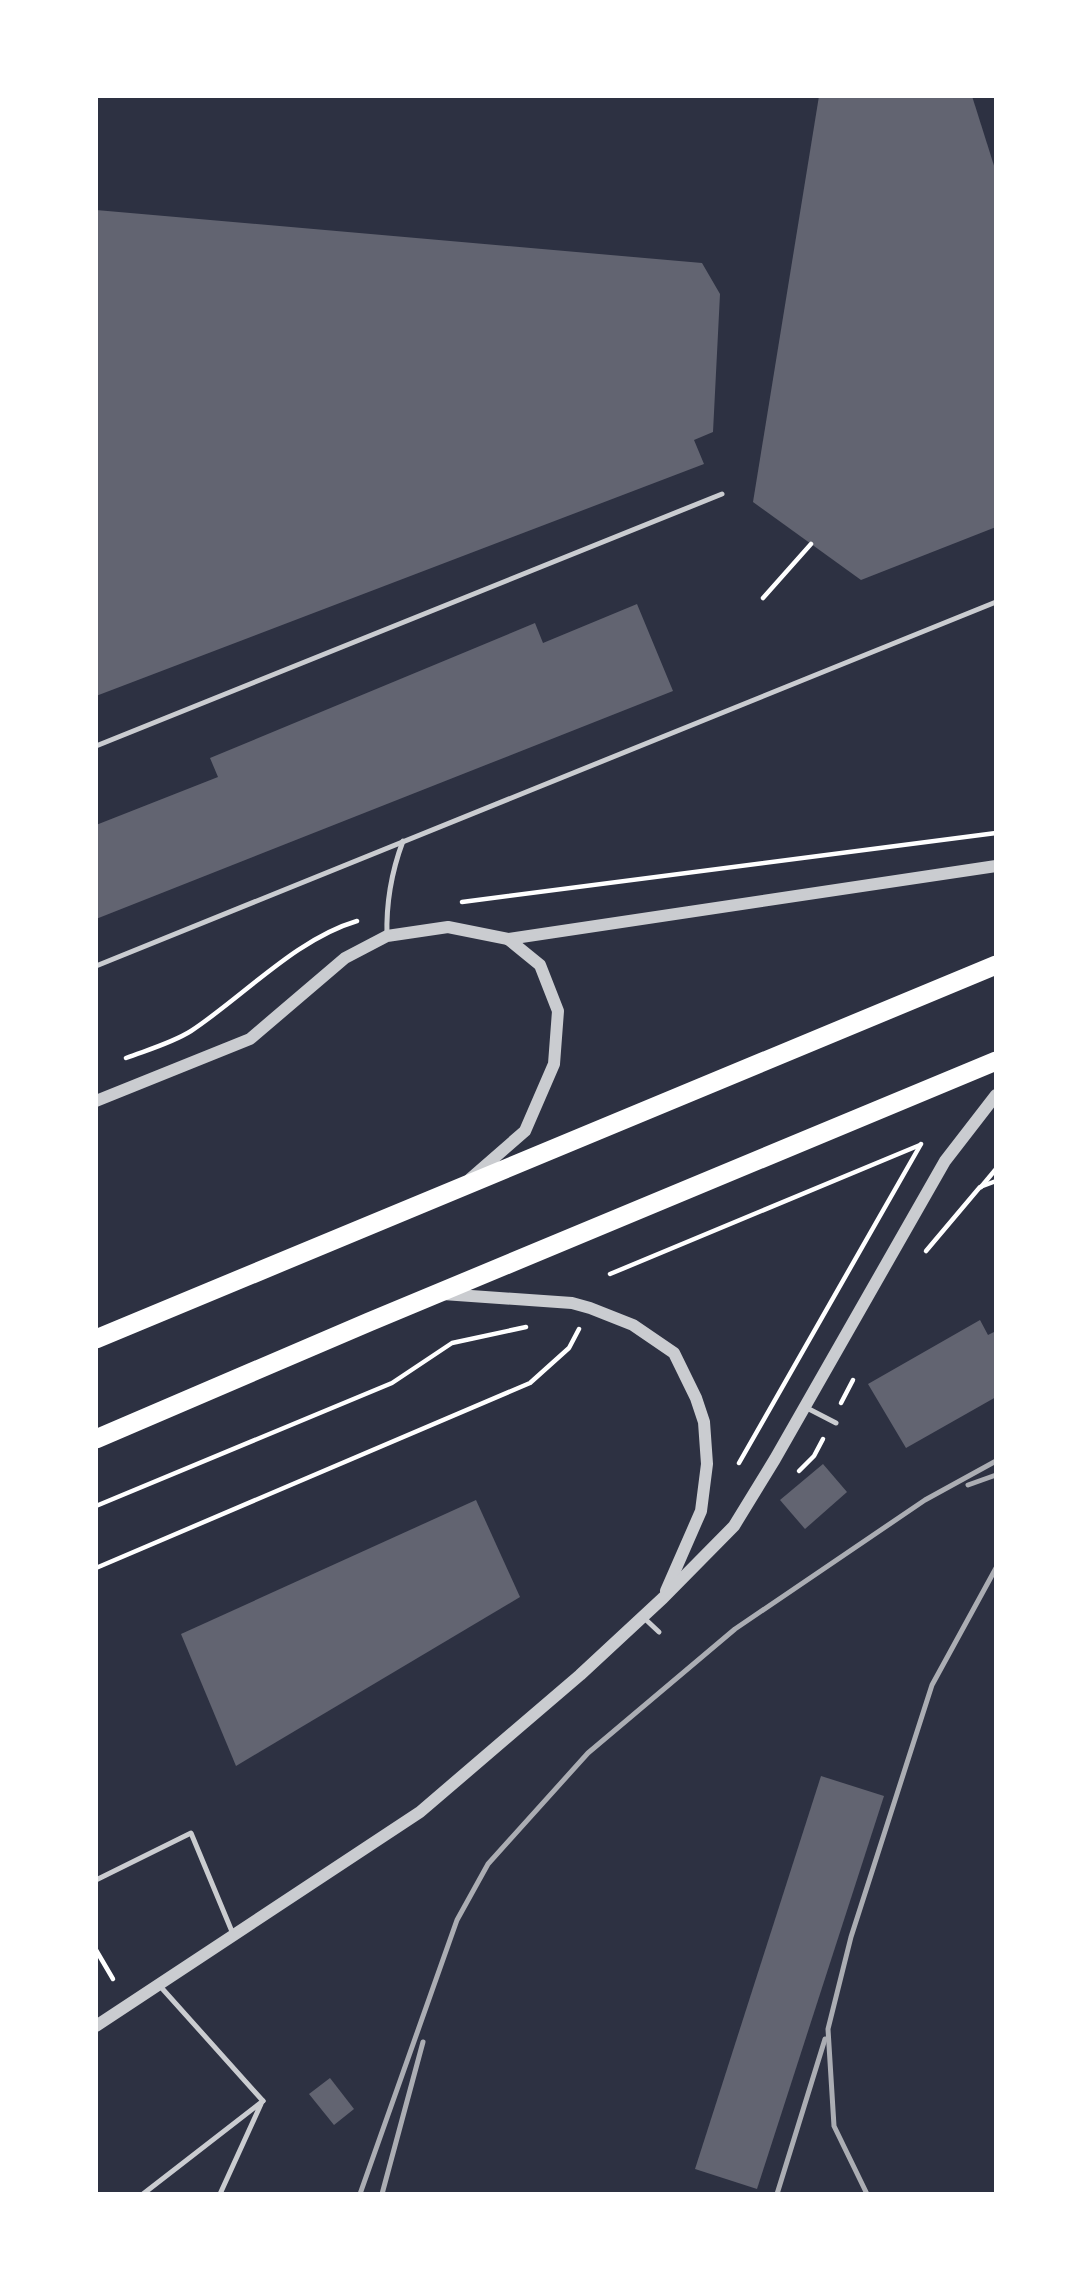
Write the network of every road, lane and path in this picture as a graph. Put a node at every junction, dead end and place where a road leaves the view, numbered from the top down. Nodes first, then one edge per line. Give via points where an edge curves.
1 (722, 494) dead end
2 (811, 544) dead end
3 (763, 598) dead end
4 (996, 601) edge
5 (96, 746) edge
6 (403, 841) junction
7 (996, 866) edge
8 (387, 936) junction
9 (508, 939) junction
10 (996, 965) edge
11 (96, 966) edge
12 (996, 1061) edge
13 (996, 1095) edge
14 (96, 1100) edge
15 (996, 1169) edge
16 (996, 1181) edge
17 (461, 1186) junction
18 (980, 1187) junction
19 (923, 1254) dead end
20 (610, 1274) dead end
21 (438, 1293) junction
22 (527, 1326) dead end
23 (570, 1326) dead end
24 (579, 1329) junction
25 (591, 1332) dead end
26 (96, 1339) edge
27 (857, 1371) dead end
28 (805, 1407) junction
29 (834, 1422) junction
30 (96, 1439) edge
31 (814, 1456) dead end
32 (737, 1466) dead end
33 (96, 1506) edge
34 (96, 1568) edge
35 (663, 1598) junction
36 (643, 1617) junction
37 (659, 1632) dead end
38 (96, 1880) edge
39 (233, 1934) junction
40 (97, 1951) edge
41 (113, 1979) dead end
42 (159, 1984) junction
43 (96, 2026) edge
44 (263, 2101) junction
45 (143, 2194) edge
46 (220, 2194) edge

1 - 5 lane
2 - 3 path
4 - 6 lane
6 - 8 lane via 393,868
6 - 11 lane
7 - 9 street
8 - 9 street via 448,928
8 - 14 street via 345,958 250,1039
9 - 17 street via 540,965 558,1011 554,1064 525,1131
10 - 17 highway
12 - 21 highway
13 - 28 street via 945,1161
15 - 18 path
16 - 18 path
17 - 26 highway
18 - 19 path
20 - 32 path via 921,1144
21 - 30 highway
21 - 35 street via 581,1305 633,1325 674,1353 704,1422 708,1464 701,1511
22 - 33 path via 452,1343 392,1382
23 - 24 path
24 - 25 path
24 - 34 path via 569,1348 530,1382
27 - 29 path
28 - 29 lane
28 - 35 street via 734,1526
29 - 31 path
35 - 36 street
36 - 37 lane
36 - 39 street via 420,1812
38 - 39 lane via 191,1833
39 - 42 street
40 - 41 path
42 - 43 street
42 - 44 lane
44 - 45 lane
44 - 46 lane

